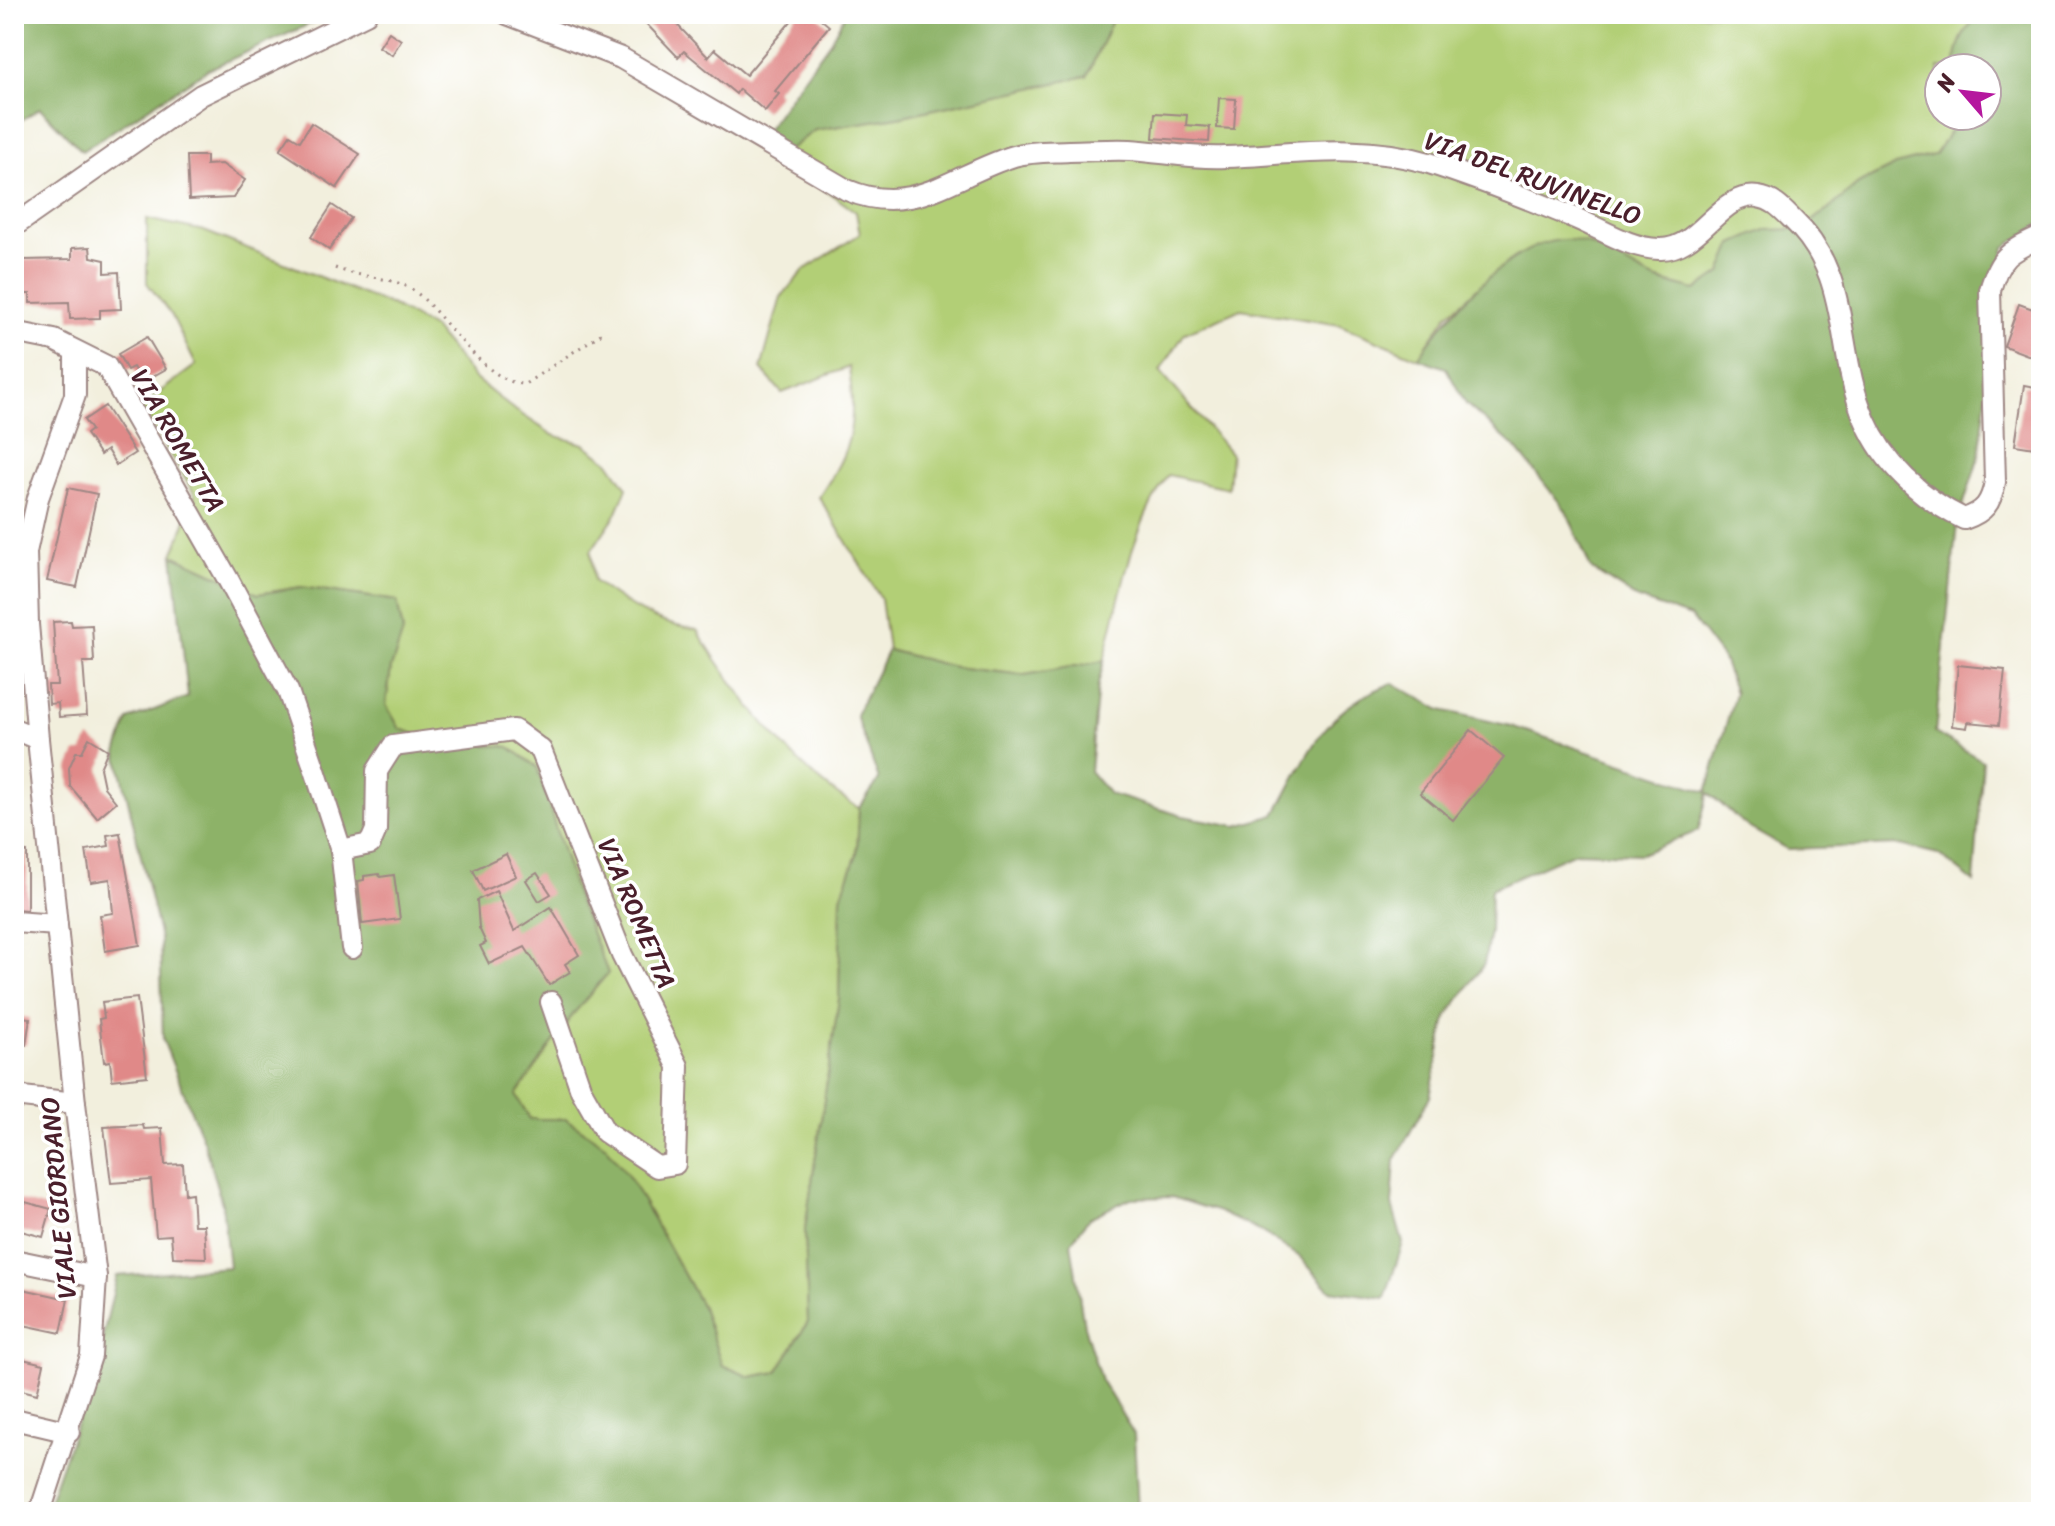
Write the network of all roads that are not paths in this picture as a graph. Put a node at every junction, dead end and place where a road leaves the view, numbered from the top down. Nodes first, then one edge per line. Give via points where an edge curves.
1 (366, 14) edge
2 (507, 14) edge
3 (14, 226) edge
4 (2041, 237) edge
5 (14, 332) edge
6 (75, 354) junction
7 (14, 729) edge
8 (38, 739) junction
9 (341, 850) junction
10 (14, 922) edge
11 (57, 925) junction
12 (352, 948) dead end
13 (551, 1002) dead end
14 (14, 1096) edge
15 (75, 1103) junction
16 (14, 1260) edge
17 (96, 1277) junction
18 (14, 1419) edge
19 (69, 1432) junction
20 (40, 1512) edge

1 - 3 street via 201,95
2 - 4 street, VIA DEL RUVINELLO via 621,58 870,200 920,196 1015,156 1045,152 1127,150 1225,157 1363,151 1429,163 1633,244 1662,250 1693,238 1737,200 1757,196 1775,203 1808,233 1826,260 1865,422 1908,483 1964,519 1981,513 1995,482 1990,290 1997,265 2011,251
5 - 6 street, VIA ROMETTA via 54,340
6 - 8 street, VIALE GIORDANO via 75,395 38,498 26,552
6 - 9 street, VIA ROMETTA via 106,366 288,691
7 - 8 street
8 - 11 street, VIALE GIORDANO
9 - 12 street, VIA ROMETTA
9 - 13 street, VIA ROMETTA via 370,844 376,830 377,771 393,746 514,730 541,750 622,955 678,1066 675,1164 657,1167 605,1132 581,1090
10 - 11 street
11 - 15 street, VIALE GIORDANO
14 - 15 street
15 - 17 street, VIALE GIORDANO
16 - 17 street
17 - 19 street, VIALE GIORDANO via 91,1356
18 - 19 street
19 - 20 street, VIALE GIORDANO

